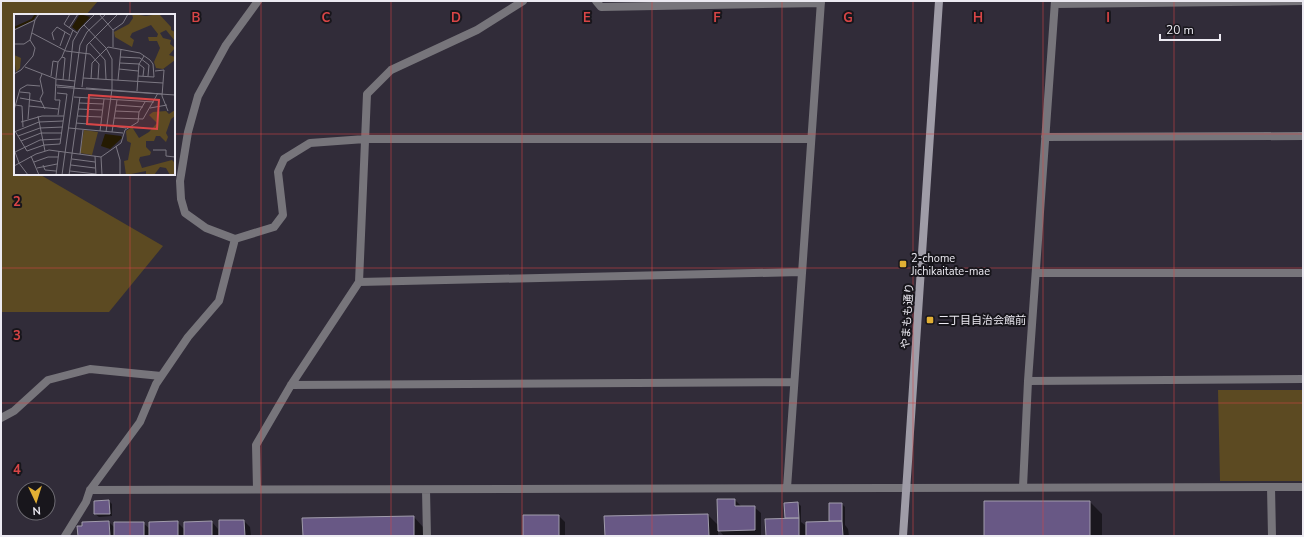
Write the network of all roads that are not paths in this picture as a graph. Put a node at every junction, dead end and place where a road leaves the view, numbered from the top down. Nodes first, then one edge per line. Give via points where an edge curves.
1 (258, 1) edge
2 (523, 1) edge
3 (596, 1) edge
4 (939, 1) edge
5 (821, 2) edge
6 (1055, 2) edge
7 (1303, 2) edge
8 (1303, 136) edge
9 (1045, 137) junction
10 (365, 139) junction
11 (811, 139) junction
12 (235, 239) junction
13 (801, 272) junction
14 (1036, 273) junction
15 (1303, 273) edge
16 (359, 282) junction
17 (162, 376) junction
18 (1303, 379) edge
19 (1028, 381) junction
20 (794, 382) junction
21 (291, 385) junction
22 (1, 418) edge
23 (1023, 487) junction
24 (1271, 487) junction
25 (1303, 487) edge
26 (788, 488) junction
27 (906, 489) junction
28 (90, 490) junction
29 (258, 490) junction
30 (426, 490) junction
31 (65, 536) edge
32 (427, 536) edge
33 (903, 536) edge
34 (1272, 536) edge

1 - 12 street via 226,45 198,96 188,132 180,181 184,213 206,228
2 - 10 street via 477,30 391,70 367,94
3 - 5 street via 601,7
4 - 27 street, やまもも通り
5 - 11 street
6 - 7 street
6 - 9 street
8 - 9 street
9 - 14 street
10 - 11 street
10 - 12 street via 310,143 284,159 278,172 283,215 274,227
10 - 16 street
11 - 13 street
12 - 17 street via 219,301 188,337
13 - 16 street
13 - 20 street
14 - 15 street
14 - 19 street
16 - 21 street
17 - 22 street via 90,369 48,380 14,411
17 - 28 street via 140,422
18 - 19 street
19 - 23 street
20 - 21 street
20 - 26 street
21 - 29 street via 256,444
23 - 24 street
23 - 27 street
24 - 25 street
24 - 34 street
26 - 27 street
26 - 30 street
27 - 33 street, やまもも通り
28 - 29 street
28 - 31 street via 86,502
29 - 30 street
30 - 32 street

